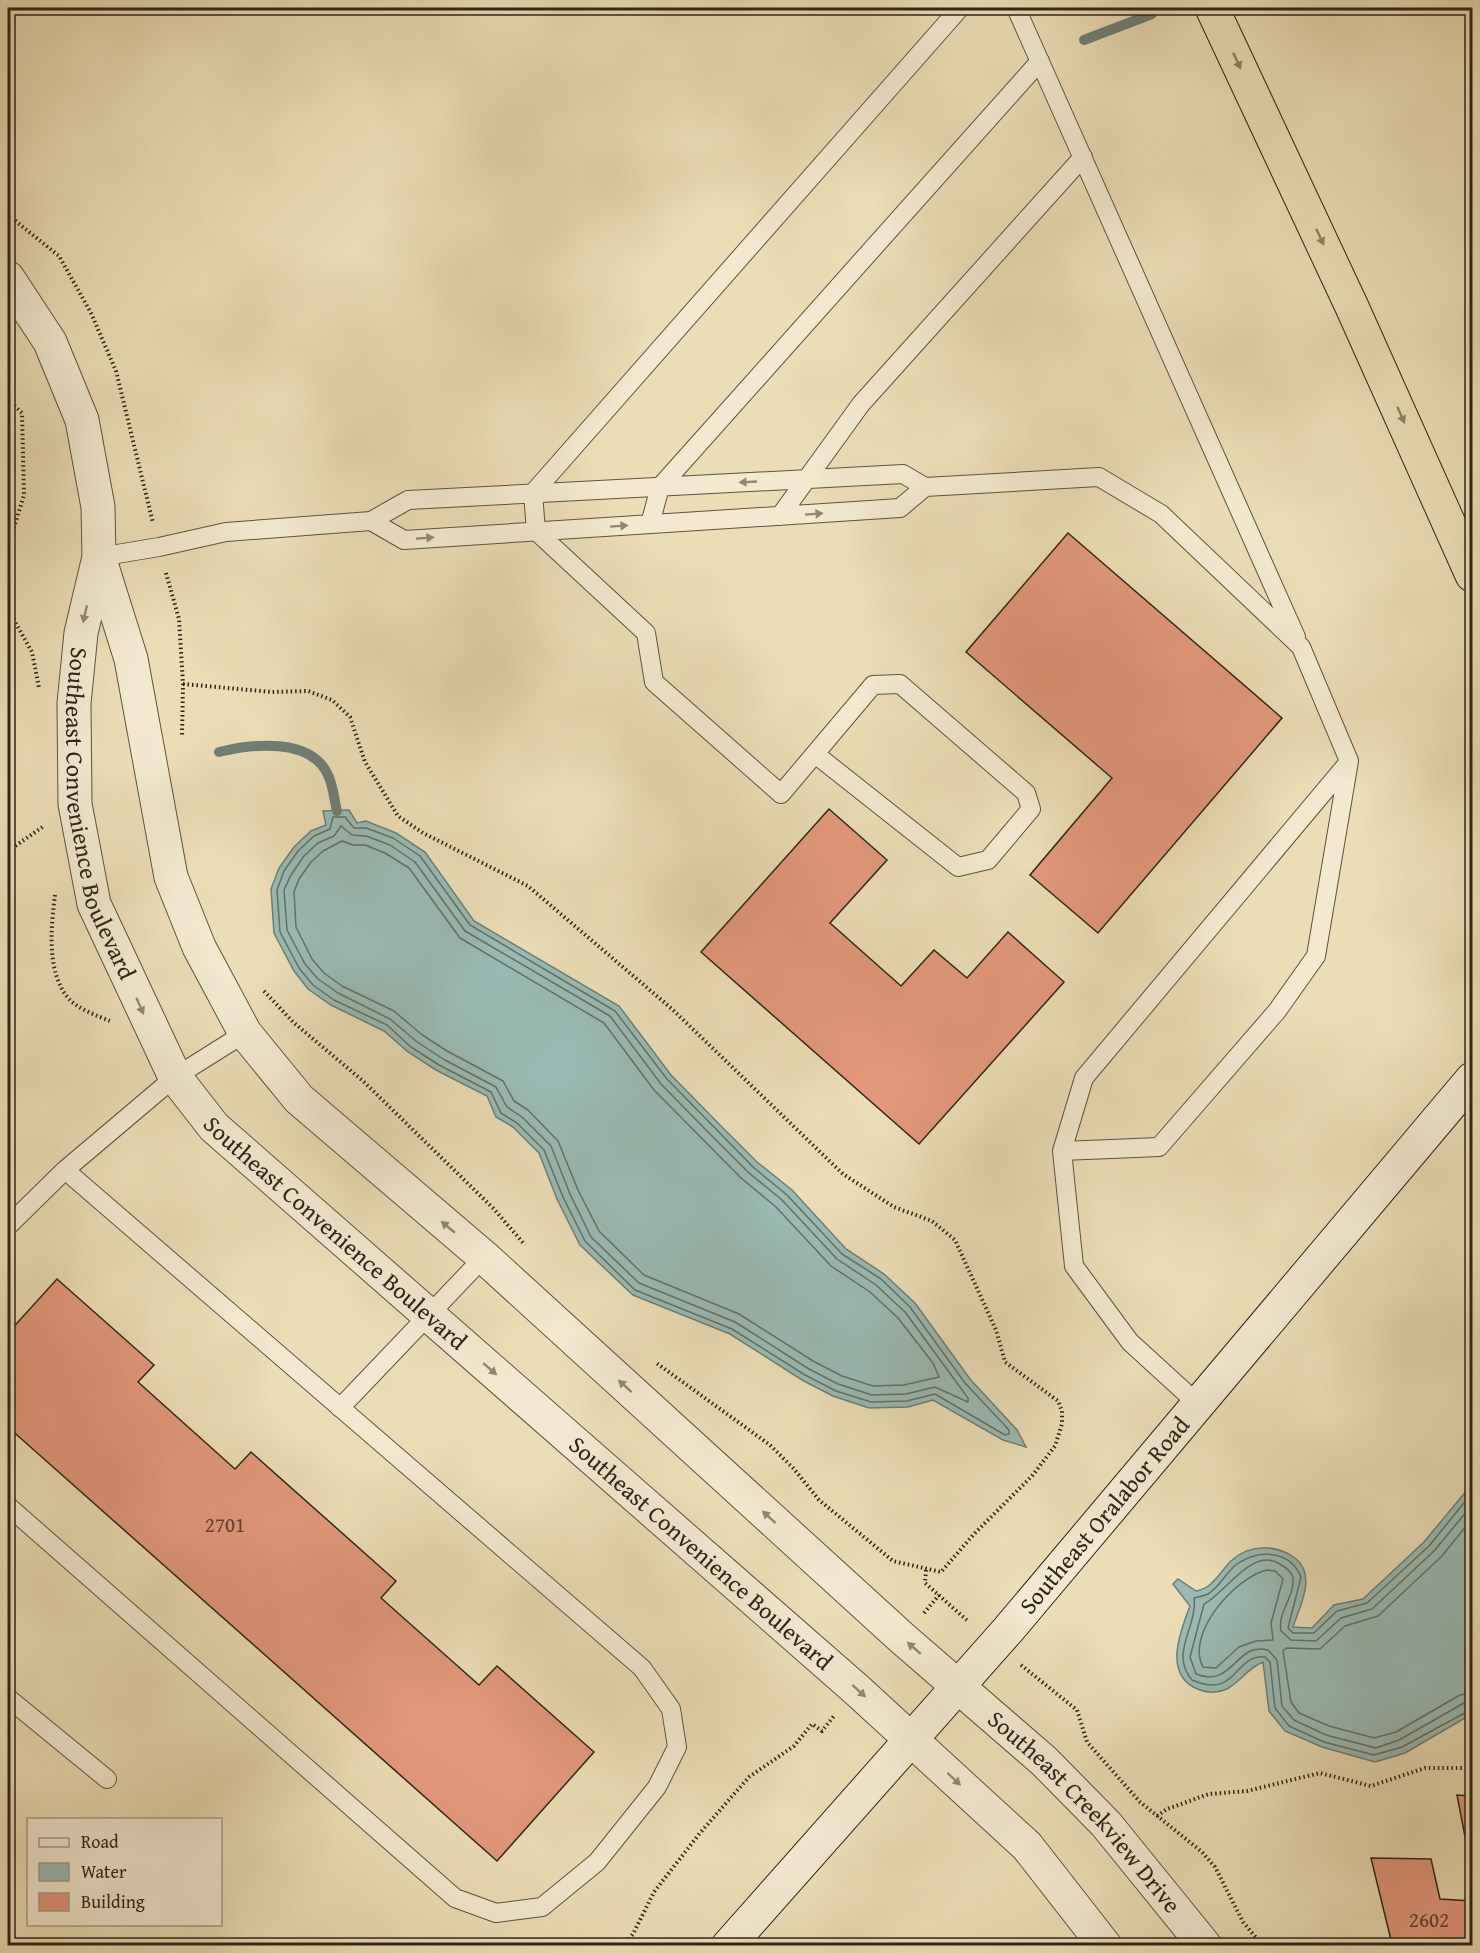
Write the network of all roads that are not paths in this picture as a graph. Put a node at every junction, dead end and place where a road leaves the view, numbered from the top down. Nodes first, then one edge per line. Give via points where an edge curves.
1 (960, 8) edge
2 (1016, 8) edge
3 (1212, 8) edge
4 (1040, 61) junction
5 (1083, 157) junction
6 (8, 278) edge
7 (807, 479) junction
8 (925, 486) junction
9 (660, 487) junction
10 (533, 493) junction
11 (780, 516) junction
12 (371, 521) junction
13 (650, 524) junction
14 (536, 531) junction
15 (99, 557) junction
16 (1473, 575) edge
17 (1301, 647) junction
18 (815, 754) junction
19 (1349, 761) junction
20 (245, 1033) junction
21 (176, 1077) junction
22 (1473, 1079) edge
23 (1062, 1151) junction
24 (65, 1170) junction
25 (8, 1226) edge
26 (484, 1257) junction
27 (427, 1314) junction
28 (1199, 1405) junction
29 (340, 1408) junction
30 (8, 1506) edge
31 (958, 1686) junction
32 (8, 1698) edge
33 (911, 1740) junction
34 (107, 1779) dead end
35 (728, 1946) edge
36 (1105, 1946) edge
37 (1205, 1946) edge

1 - 10 lane
2 - 4 lane
3 -> 16 highway
4 - 5 lane
4 - 9 lane
5 - 7 lane via 861,404
5 - 17 lane
6 - 15 street, Southeast Convenience Boulevard via 50,342 82,420 98,507
7 - 8 lane via 903,474
7 -> 9 lane
7 - 11 lane
11 -> 8 lane via 900,508
8 - 17 lane via 1099,477 1161,514
9 - 10 lane
9 - 13 lane
10 - 12 lane via 408,500
10 - 14 lane
11 - 13 lane
12 -> 14 lane via 404,540
12 - 15 lane via 226,532
14 -> 13 lane
14 - 18 lane via 646,633 654,682 781,794
15 - 20 street, Southeast Convenience Boulevard via 131,659 171,877 199,947
15 -> 21 street, Southeast Convenience Boulevard via 81,633 74,703 75,804 94,904
17 - 19 lane
18 - 18 lane via 873,685 900,684 1026,793 1031,809 988,860 958,867
19 - 23 lane via 1084,1078
19 - 23 lane via 1316,956 1277,1011 1159,1147
20 - 21 lane
26 -> 20 street, Southeast Convenience Boulevard via 299,1100
21 - 24 lane
21 - 27 street, Southeast Convenience Boulevard via 214,1127
22 - 28 street, Southeast Oralabor Road
23 - 28 lane via 1074,1266 1130,1342
24 - 25 lane
24 - 29 lane
26 - 27 lane
31 -> 26 street, Southeast Convenience Boulevard
27 - 29 lane
27 -> 33 street, Southeast Convenience Boulevard
28 - 31 street, Southeast Oralabor Road
29 - 30 lane via 642,1668 670,1709 677,1747 657,1787 597,1862 542,1907 496,1913 455,1898
31 - 33 street, Southeast Oralabor Road
31 - 37 street, Southeast Creekview Drive via 1044,1761 1106,1824
32 - 34 lane
33 - 35 street, Southeast Oralabor Road
33 -> 36 street via 1027,1846

